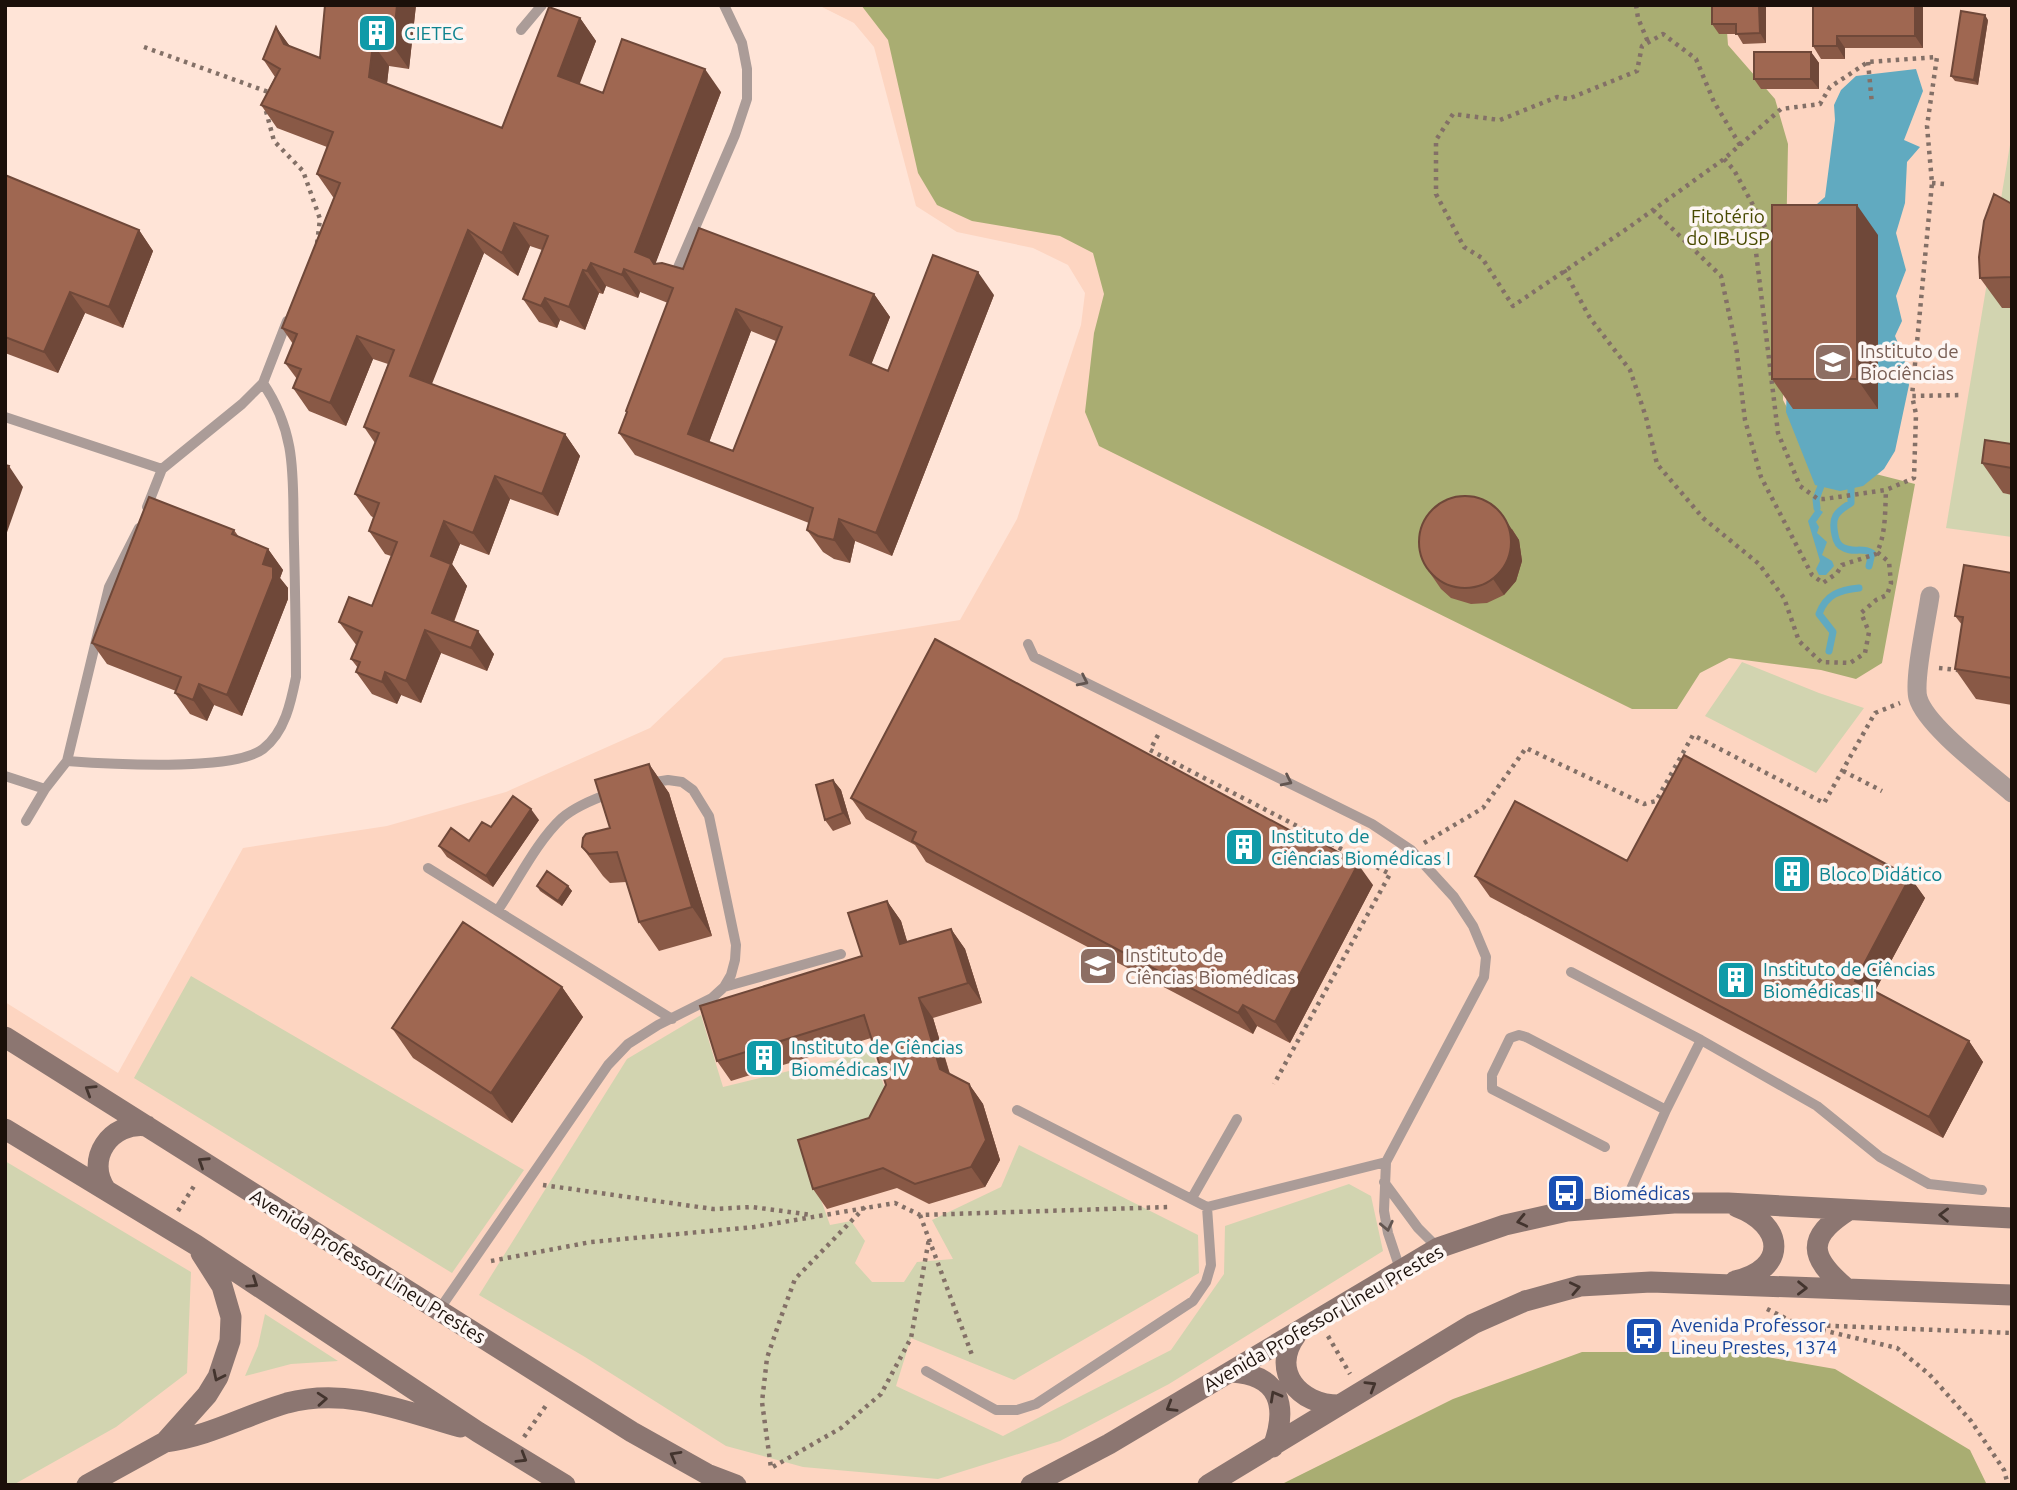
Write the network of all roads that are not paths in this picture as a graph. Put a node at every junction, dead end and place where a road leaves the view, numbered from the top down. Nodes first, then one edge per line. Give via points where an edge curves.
1 (542, 5) edge
2 (724, 5) edge
3 (521, 30) dead end
4 (673, 279) edge
5 (292, 309) edge
6 (263, 383) junction
7 (5, 417) edge
8 (162, 469) junction
9 (1930, 597) dead end
10 (1028, 644) dead end
11 (67, 761) junction
12 (5, 776) edge
13 (640, 785) edge
14 (44, 789) junction
15 (618, 791) edge
16 (2012, 793) edge
17 (26, 821) dead end
18 (428, 868) dead end
19 (498, 910) junction
20 (841, 954) dead end
21 (1571, 972) dead end
22 (724, 987) junction
23 (672, 1019) junction
24 (5, 1037) edge
25 (1701, 1040) junction
26 (1017, 1110) dead end
27 (1666, 1110) junction
28 (1237, 1119) dead end
29 (148, 1126) junction
30 (5, 1129) edge
31 (1605, 1147) dead end
32 (1386, 1162) junction
33 (1384, 1182) junction
34 (106, 1190) junction
35 (1982, 1190) dead end
36 (1192, 1198) junction
37 (1728, 1203) junction
38 (1207, 1207) junction
39 (1623, 1207) junction
40 (1849, 1210) junction
41 (2012, 1218) edge
42 (196, 1245) junction
43 (1438, 1248) junction
44 (1401, 1269) junction
45 (1719, 1284) junction
46 (1847, 1289) junction
47 (2012, 1295) edge
48 (439, 1311) junction
49 (1296, 1335) junction
50 (926, 1371) dead end
51 (1232, 1372) junction
52 (1339, 1405) junction
53 (478, 1432) junction
54 (165, 1441) junction
55 (1273, 1447) junction
56 (87, 1485) edge
57 (565, 1485) edge
58 (736, 1485) edge
59 (1031, 1485) edge
60 (1208, 1485) edge

1 - 3 lane
2 - 4 lane via 742,43 747,99
5 - 6 lane
6 - 8 lane
6 - 11 lane via 286,431 293,466 296,677 279,731 263,749 240,759 136,765
7 - 8 lane
8 - 11 lane via 139,528 108,587
9 - 16 street via 1917,696 1943,732
10 -> 32 lane via 1034,657 1373,824 1411,850 1454,897 1486,957 1484,977
11 - 14 lane
12 - 14 lane
13 - 22 lane via 682,782 693,790 709,816 736,945
14 - 17 lane
15 - 19 lane via 586,802 563,818
18 - 19 lane
19 - 23 lane
20 - 22 lane
21 - 25 lane
22 - 23 lane
23 - 48 lane via 628,1044 608,1065
29 -> 24 main road, Avenida Professor Lineu Prestes
25 - 27 lane
25 - 35 lane via 1817,1106 1880,1157 1930,1184
26 - 36 lane
27 - 31 lane via 1526,1037 1510,1038 1492,1075 1492,1090
27 - 39 lane
28 - 36 lane
29 - 34 main road via 123,1128 104,1144 98,1167
48 -> 29 main road, Avenida Professor Lineu Prestes
30 - 34 main road
32 - 33 lane
32 - 38 lane
33 - 43 lane
33 -> 44 lane via 1388,1233
34 - 42 main road
36 - 38 lane
37 - 39 main road, Avenida Professor Lineu Prestes
37 - 40 main road, Avenida Professor Lineu Prestes
37 - 45 main road via 1759,1217 1770,1229 1774,1245 1760,1273
38 - 50 lane via 1211,1265 1193,1301 1035,1404 996,1410
39 -> 43 main road, Avenida Professor Lineu Prestes via 1567,1211 1505,1225
41 -> 40 main road, Avenida Professor Lineu Prestes
40 - 46 main road via 1829,1223 1818,1242 1821,1264
42 -> 53 main road
42 -> 54 main road via 227,1297 230,1341 213,1385
43 - 44 main road, Avenida Professor Lineu Prestes
44 - 49 main road, Avenida Professor Lineu Prestes
45 -> 46 main road
52 -> 45 main road via 1473,1324 1525,1301 1600,1284
46 - 47 main road
58 -> 48 main road, Avenida Professor Lineu Prestes via 632,1432
49 - 51 main road, Avenida Professor Lineu Prestes
49 - 52 main road via 1285,1363 1290,1380 1315,1402
55 -> 51 main road via 1282,1423 1274,1390 1261,1378
51 -> 59 main road, Avenida Professor Lineu Prestes
52 - 55 main road
54 -> 53 main road via 189,1439 290,1402 345,1397
53 -> 57 main road
54 - 56 main road
55 - 60 main road

